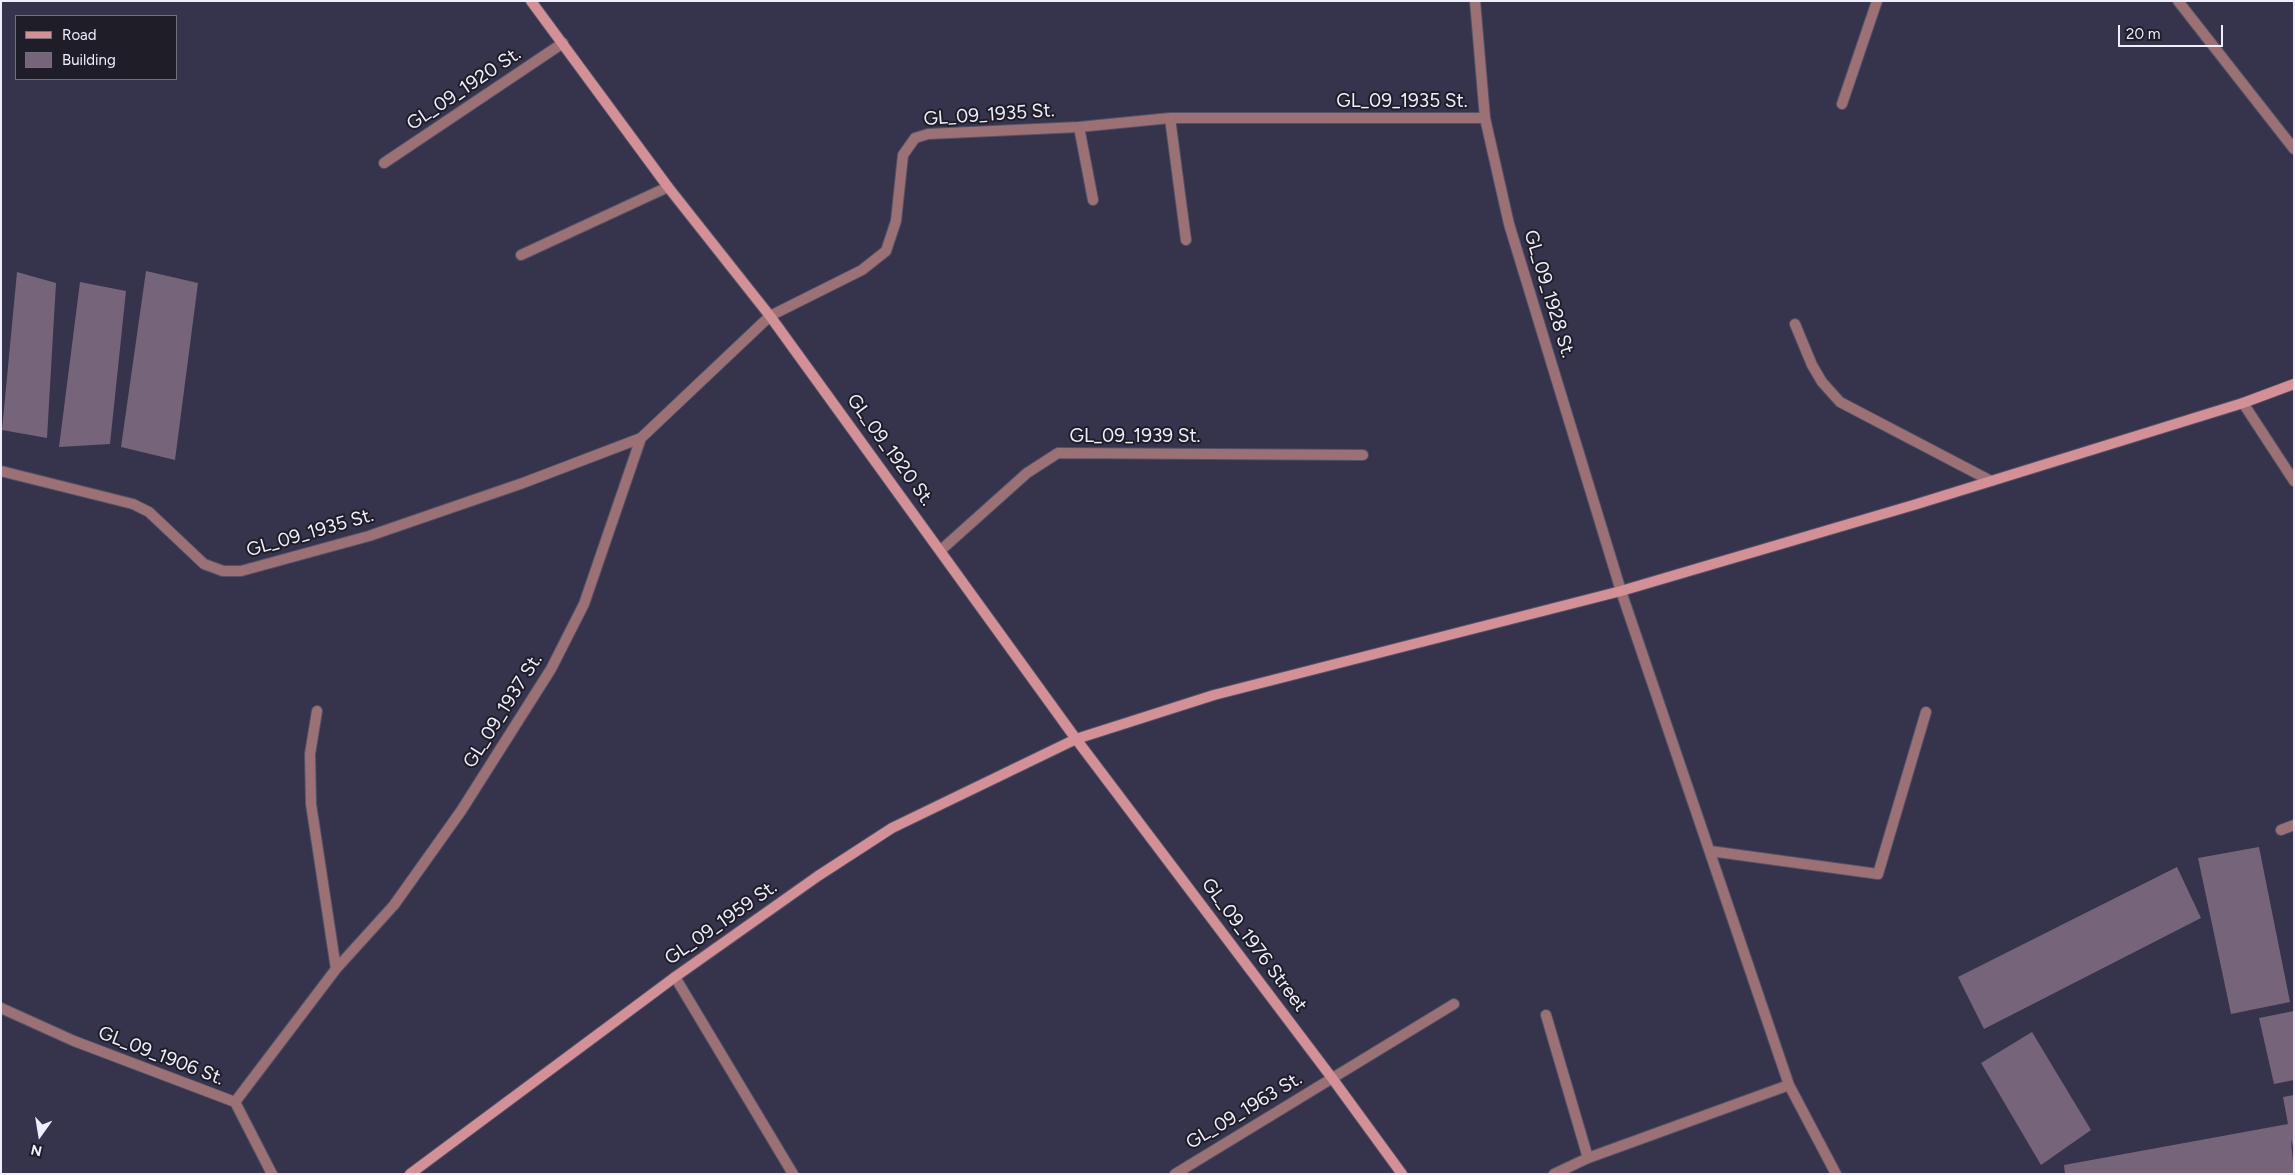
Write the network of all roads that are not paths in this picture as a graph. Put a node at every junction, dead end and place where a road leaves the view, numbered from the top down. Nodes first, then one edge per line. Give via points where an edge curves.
1 (531, 1) edge
2 (1475, 1) edge
3 (1878, 1) edge
4 (2178, 1) edge
5 (562, 43) junction
6 (1842, 104) dead end
7 (1170, 118) junction
8 (1485, 118) junction
9 (1079, 127) junction
10 (2294, 150) edge
11 (384, 163) dead end
12 (668, 187) junction
13 (1092, 200) dead end
14 (1186, 240) dead end
15 (521, 255) dead end
16 (770, 316) junction
17 (1796, 324) dead end
18 (2294, 384) edge
19 (2243, 403) junction
20 (640, 438) junction
21 (1363, 455) dead end
22 (1, 472) edge
23 (1991, 481) junction
24 (2294, 481) edge
25 (941, 550) junction
26 (1621, 591) junction
27 (317, 711) dead end
28 (1926, 712) dead end
29 (1076, 739) junction
30 (2294, 825) edge
31 (2281, 830) dead end
32 (1710, 850) junction
33 (336, 969) junction
34 (675, 977) junction
35 (1454, 1004) dead end
36 (1, 1008) edge
37 (1546, 1015) dead end
38 (1332, 1078) junction
39 (1789, 1085) junction
40 (235, 1102) junction
41 (1588, 1158) junction
42 (272, 1174) edge
43 (410, 1174) edge
44 (793, 1174) edge
45 (1174, 1174) edge
46 (1402, 1174) edge
47 (1554, 1174) edge
48 (1836, 1174) edge

1 - 5 main road, GL_09_1920 St.
2 - 8 street, GL_09_1928 St.
3 - 6 street
4 - 10 street
5 - 11 street, GL_09_1920 St.
5 - 12 main road, GL_09_1920 St.
7 - 8 street, GL_09_1935 St.
7 - 9 street, GL_09_1935 St.
7 - 14 street
8 - 26 street, GL_09_1928 St. via 1509,224
9 - 13 street, GL_09_1935 St.
9 - 16 street, GL_09_1935 St. via 928,134 915,138 903,155 896,221 886,251 862,270
12 - 15 street
12 - 16 main road, GL_09_1920 St.
16 - 20 street
16 - 25 main road, GL_09_1920 St.
17 - 23 street via 1812,365 1840,402
18 - 19 main road, GL_09_1959 St.
19 - 23 main road, GL_09_1959 St.
19 - 24 street
20 - 22 street, GL_09_1935 St. via 523,483 369,536 241,571 223,571 204,564 148,512 133,504
20 - 33 street, GL_09_1937 St. via 584,604 551,669 461,811 394,905
21 - 25 street, GL_09_1939 St. via 1058,453 1027,473
23 - 26 main road, GL_09_1959 St.
25 - 29 main road, GL_09_1920 St.
26 - 29 main road, GL_09_1959 St. via 1214,695
26 - 32 street, GL_09_1928 St.
27 - 33 street via 310,754 311,804
28 - 32 street via 1878,874
29 - 34 main road, GL_09_1959 St. via 892,828
29 - 38 main road, GL_09_1976 Street
30 - 31 street
32 - 39 street, GL_09_1928 St.
33 - 40 street, GL_09_1937 St.
34 - 43 main road, GL_09_1959 St.
34 - 44 street
35 - 38 street, GL_09_1963 St.
36 - 40 street, GL_09_1906 St. via 74,1042
37 - 41 street
38 - 45 street, GL_09_1963 St.
38 - 46 main road, GL_09_1976 Street
39 - 41 street
39 - 48 street, GL_09_1928 St.
40 - 42 street, GL_09_1906 St.
41 - 47 street

